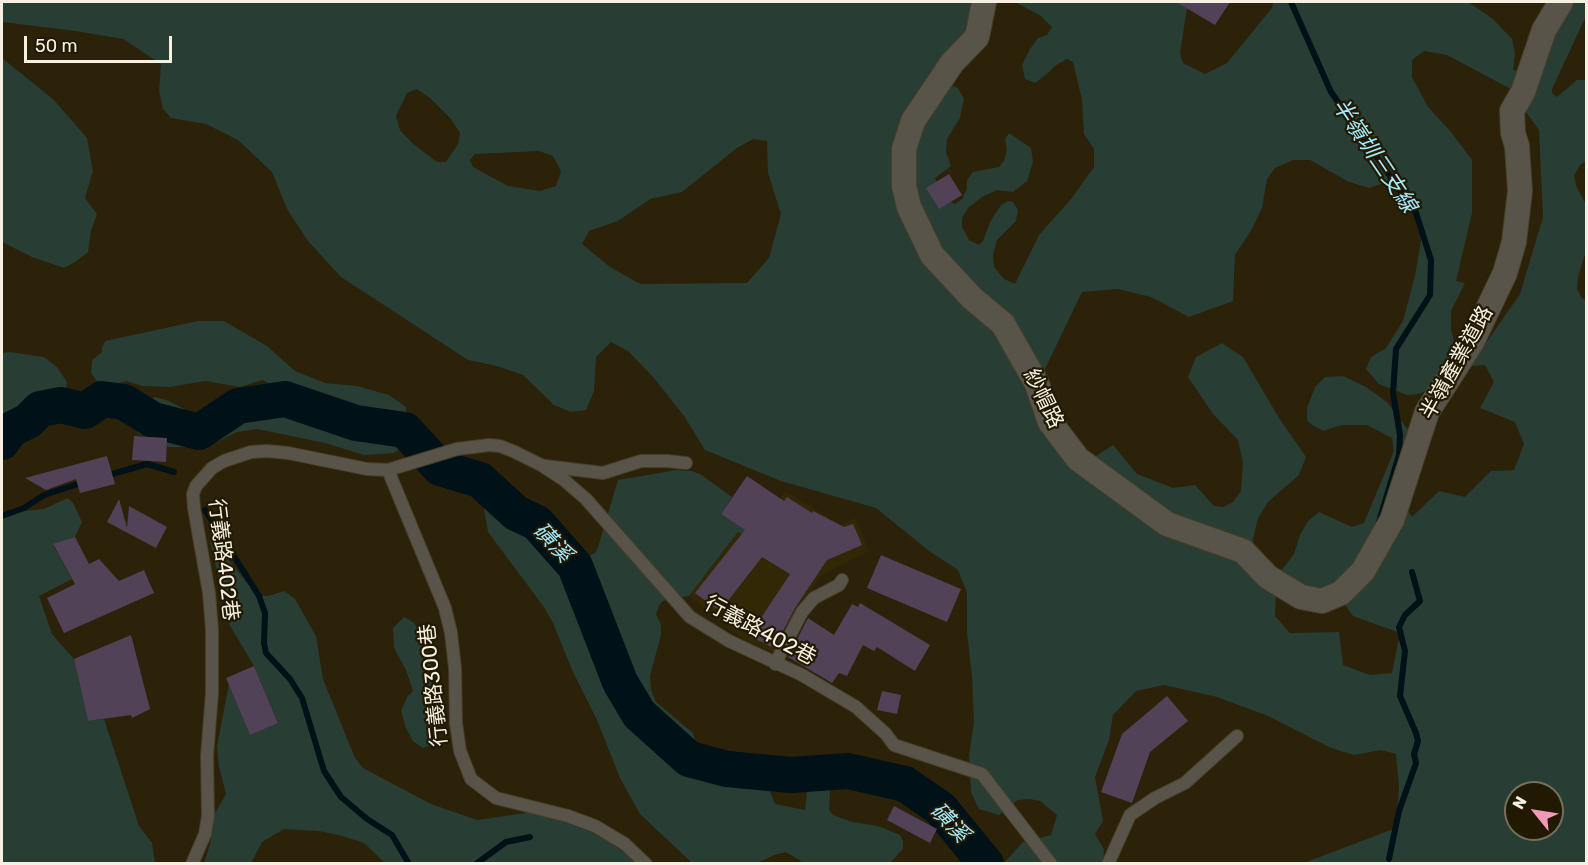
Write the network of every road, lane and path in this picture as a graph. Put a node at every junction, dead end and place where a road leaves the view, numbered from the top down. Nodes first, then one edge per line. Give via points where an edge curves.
1 (984, 2) edge
2 (1561, 2) edge
3 (686, 463) dead end
4 (541, 465) junction
5 (388, 470) junction
6 (1392, 520) joint
7 (842, 580) dead end
8 (775, 664) junction
9 (1237, 736) dead end
10 (192, 864) edge
11 (646, 864) edge
12 (1051, 864) edge
13 (1108, 864) edge

1 - 6 street, 紗帽路 via 977,37 951,63 913,121 904,149 904,186 909,207 932,255 1003,324 1037,384 1050,422 1078,459 1167,524 1243,551 1268,577 1301,597 1322,601 1341,593 1363,571
2 - 6 street, 半嶺產業道路 via 1544,30 1523,92 1512,111 1520,192 1514,242 1505,273 1472,342 1427,412
3 - 4 lane via 641,462 603,473
4 - 5 lane, 行義路402巷 via 500,446 477,446
4 - 8 lane, 行義路402巷 via 586,499 690,617
5 - 10 lane, 行義路402巷 via 288,453 251,452 212,468 196,486 194,508 210,593 212,683 208,816
5 - 11 lane, 行義路300巷 via 445,608 456,668 460,751 471,779 496,798 595,826 625,844
7 - 8 lane via 808,604
8 - 12 lane, 行義路402巷 via 856,707 894,745 982,774
9 - 13 lane via 1185,783 1130,815

